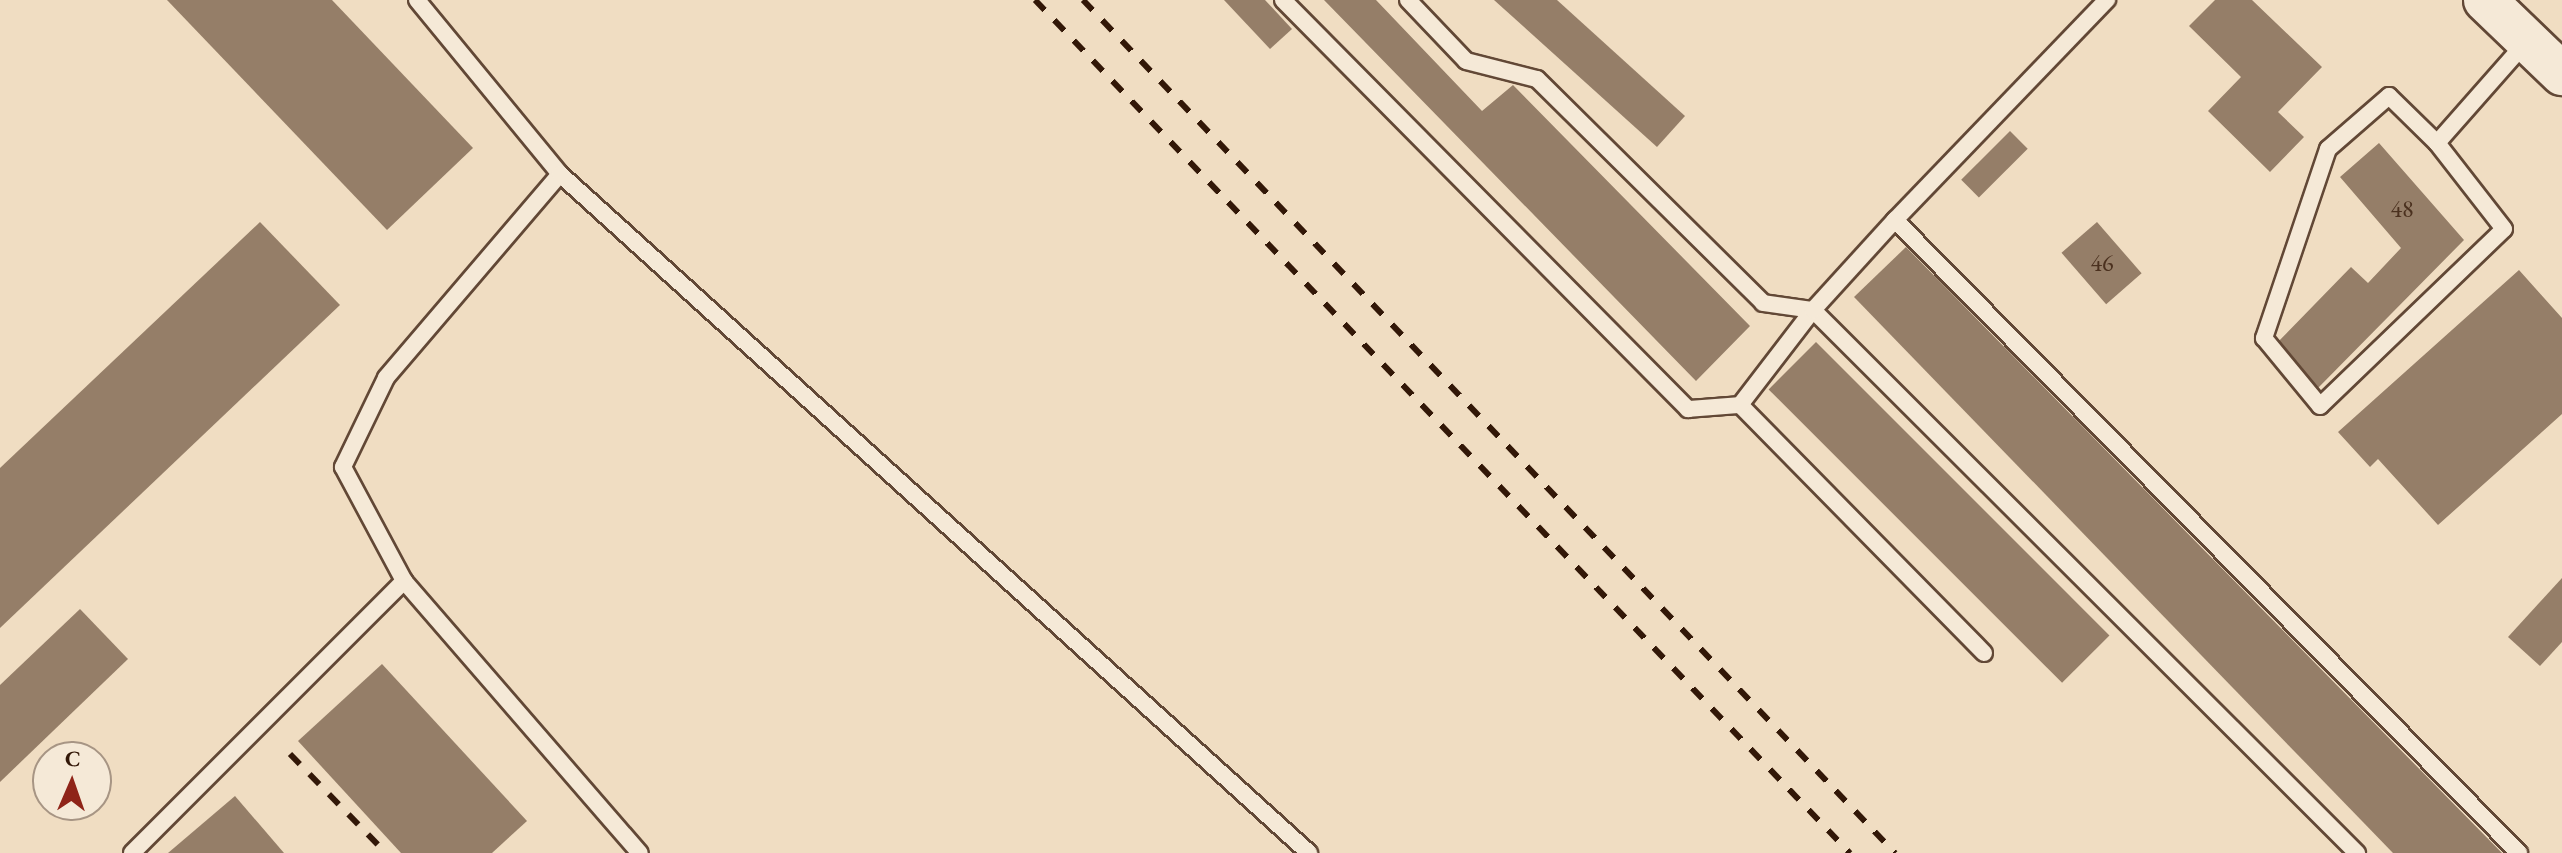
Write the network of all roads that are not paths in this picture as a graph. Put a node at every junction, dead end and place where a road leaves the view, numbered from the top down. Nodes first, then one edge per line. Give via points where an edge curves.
1 (417, 0) edge
2 (1283, 0) edge
3 (1408, 0) edge
4 (2107, 0) edge
5 (2485, 0) edge
6 (2527, 41) junction
7 (2562, 74) edge
8 (2437, 143) junction
9 (560, 174) junction
10 (1895, 220) junction
11 (1813, 310) junction
12 (1740, 405) junction
13 (404, 581) junction
14 (1984, 653) dead end
15 (132, 853) edge
16 (640, 853) edge
17 (1309, 853) edge
18 (2357, 853) edge
19 (2519, 853) edge

1 - 9 lane
2 - 12 lane via 1688,409
3 - 11 lane via 1466,61 1537,79 1763,303
4 - 10 lane
5 - 6 main road
6 - 7 main road
6 - 8 lane
8 - 8 lane via 2504,229 2320,406 2264,338 2328,149 2389,96
9 - 13 lane via 386,378 343,467
9 - 17 lane
10 - 11 lane
10 - 19 lane
11 - 12 lane
11 - 18 lane
12 - 14 lane
13 - 15 lane
13 - 16 lane

